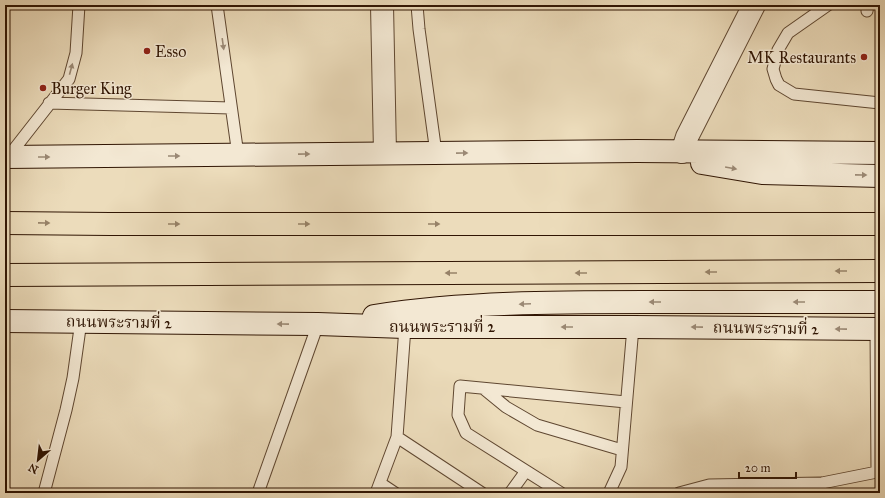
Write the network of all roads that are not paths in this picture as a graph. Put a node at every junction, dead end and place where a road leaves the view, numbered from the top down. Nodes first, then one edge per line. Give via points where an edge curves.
1 (79, 5) edge
2 (217, 5) edge
3 (382, 5) edge
4 (418, 5) edge
5 (754, 5) edge
6 (828, 5) edge
7 (49, 103) junction
8 (880, 103) edge
9 (232, 108) junction
10 (637, 151) junction
11 (682, 152) junction
12 (385, 153) junction
13 (436, 153) junction
14 (880, 153) edge
15 (238, 155) junction
16 (6, 157) edge
17 (880, 176) edge
18 (5, 223) edge
19 (880, 224) edge
20 (880, 271) edge
21 (5, 275) edge
22 (880, 302) edge
23 (5, 321) edge
24 (81, 321) junction
25 (318, 324) junction
26 (404, 327) junction
27 (633, 327) junction
28 (878, 329) edge
29 (483, 388) junction
30 (626, 402) junction
31 (397, 437) junction
32 (622, 450) junction
33 (526, 471) junction
34 (879, 472) edge
35 (378, 488) edge
36 (44, 493) edge
37 (258, 493) edge
38 (395, 493) edge
39 (482, 493) edge
40 (510, 493) edge
41 (561, 493) edge
42 (609, 493) edge
43 (679, 493) edge

7 -> 1 lane via 69,79 76,53
2 -> 9 lane
3 - 12 main road
4 - 13 lane
5 - 11 main road via 687,137
6 - 8 lane via 788,33 778,50 773,69 779,85 794,94
7 - 9 lane
7 - 16 lane
9 - 15 lane
10 - 11 main road
13 -> 10 main road
10 -> 17 main road via 762,173
11 - 14 main road
12 - 13 main road
15 -> 12 main road
16 -> 15 main road
18 -> 19 highway
20 -> 21 highway
22 -> 25 main road via 586,302 491,305 413,310
23 - 24 main road, ถนนพระรามที่ 2
25 -> 24 main road, ถนนพระรามที่ 2
24 - 36 lane via 73,378
25 - 26 main road, ถนนพระรามที่ 2
25 - 37 lane
27 -> 26 main road, ถนนพระรามที่ 2
26 - 31 lane
28 -> 27 main road, ถนนพระรามที่ 2
27 - 30 lane
28 - 34 lane
29 - 30 lane
29 - 32 lane via 506,407 537,425
29 - 33 lane via 460,386 458,415 466,433
30 - 32 lane
31 - 35 lane
31 - 39 lane
32 - 42 lane via 621,467
33 - 40 lane
33 - 41 lane
34 - 43 lane via 822,483 709,485
35 - 38 lane

